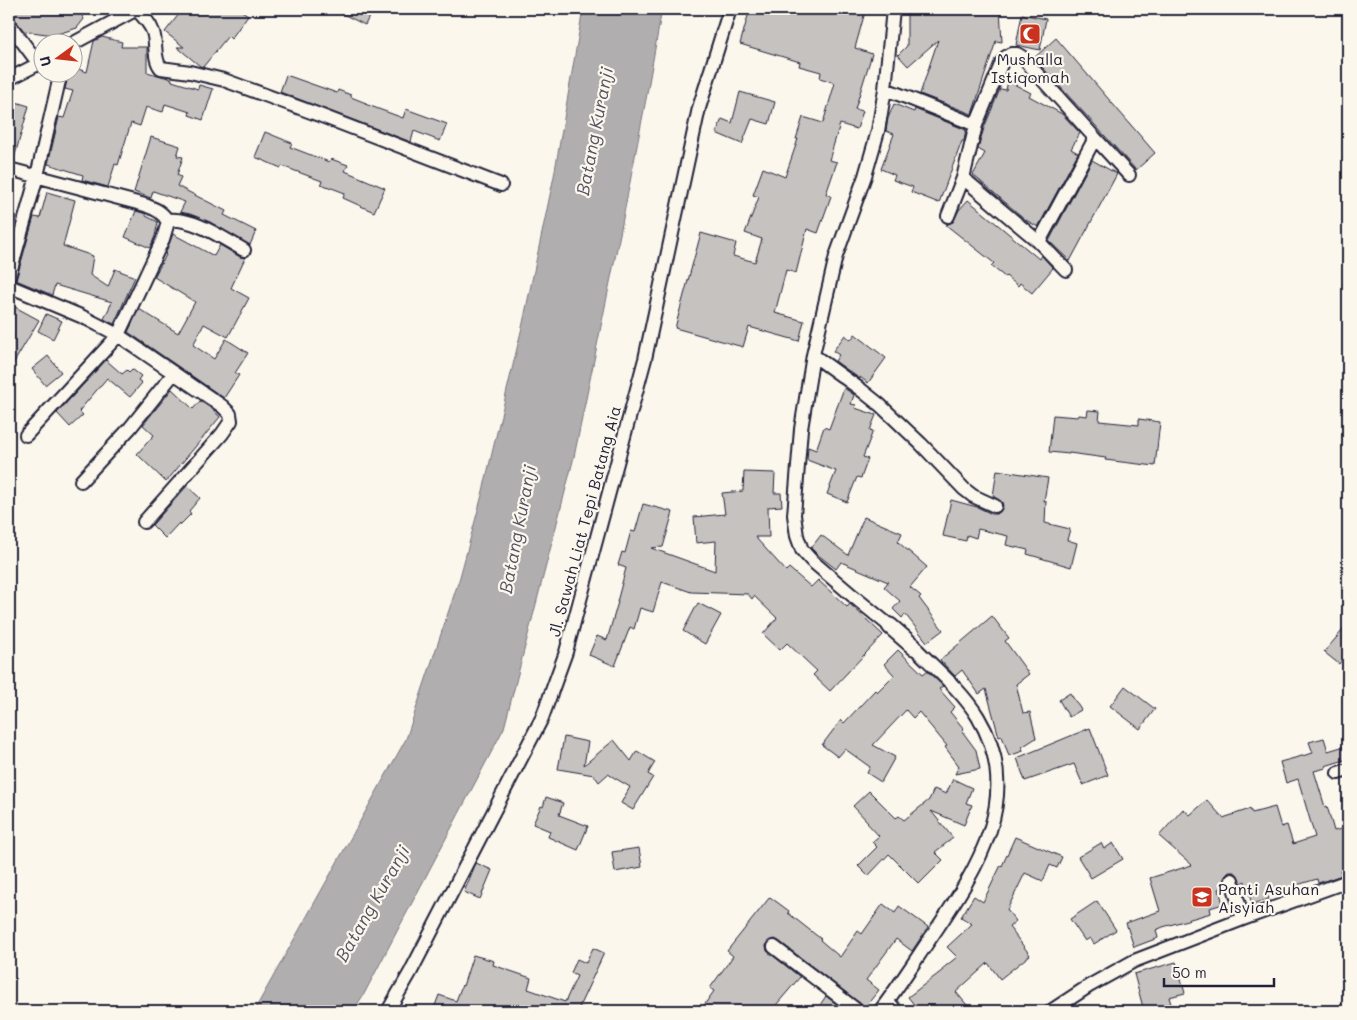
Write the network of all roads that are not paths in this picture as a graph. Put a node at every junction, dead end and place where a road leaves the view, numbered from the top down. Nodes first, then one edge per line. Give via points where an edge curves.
1 (136, 9) edge
2 (730, 9) edge
3 (893, 9) edge
4 (9, 24) edge
5 (82, 39) edge
6 (32, 52) edge
7 (32, 68) edge
8 (9, 79) edge
9 (59, 82) edge
10 (885, 89) junction
11 (976, 125) junction
12 (1095, 138) junction
13 (9, 169) edge
14 (1129, 175) dead end
15 (37, 176) junction
16 (963, 178) junction
17 (501, 185) dead end
18 (948, 216) dead end
19 (168, 220) junction
20 (1039, 242) junction
21 (244, 250) dead end
22 (1066, 270) dead end
23 (9, 276) edge
24 (9, 286) edge
25 (118, 335) junction
26 (813, 355) junction
27 (174, 373) junction
28 (26, 435) dead end
29 (81, 481) dead end
30 (995, 506) dead end
31 (144, 522) dead end
32 (890, 626) joint
33 (914, 647) joint
34 (1232, 880) dead end
35 (1348, 881) edge
36 (1243, 919) junction
37 (774, 947) dead end
38 (884, 1006) edge
39 (388, 1011) edge
40 (858, 1011) edge
41 (896, 1011) edge
42 (1051, 1011) edge

1 - 5 street
1 - 17 street via 152,31 156,59 161,68 224,80
2 - 39 street, Jl. Sawah Liat Tepi Batang Aia via 699,108 645,360 566,652 542,718
3 - 10 street
4 - 6 street
7 - 8 street
9 - 15 street
10 - 11 street
10 - 26 street via 872,155 836,256
11 - 12 street via 1002,62 1010,54 1017,54
11 - 16 street
12 - 14 street
12 - 20 street
13 - 15 street
15 - 19 street via 145,205
15 - 23 street
16 - 18 street
16 - 20 street
19 - 21 street via 195,224
19 - 25 street via 163,239
20 - 22 street
24 - 25 street
25 - 27 street
25 - 28 street
26 - 30 street via 880,405 964,490
26 - 32 street via 800,439 794,515 797,536 802,550 812,561
27 - 29 street via 130,428
27 - 31 street via 232,416 216,441
32 - 33 street
33 - 38 street via 978,716 991,743 998,772 998,797 982,854 947,914
34 - 36 street
35 - 36 street
36 - 42 street via 1134,961
37 - 40 street
38 - 41 street

